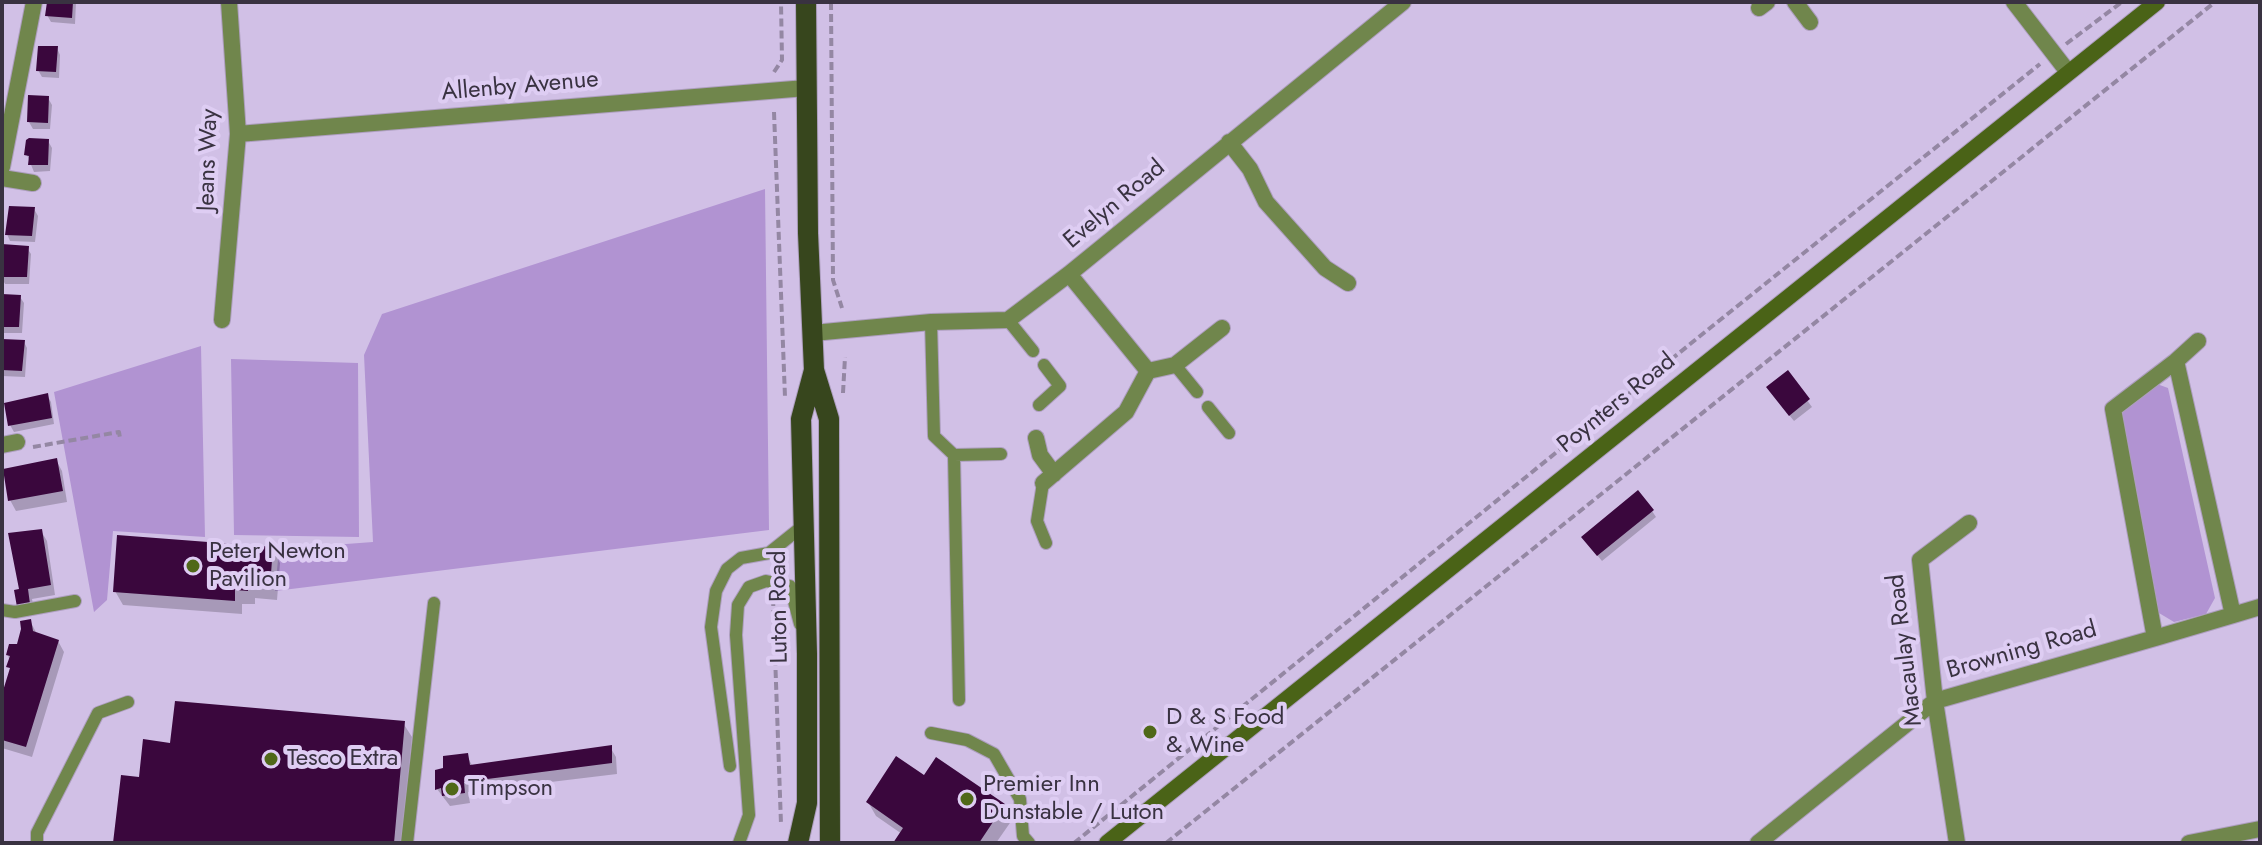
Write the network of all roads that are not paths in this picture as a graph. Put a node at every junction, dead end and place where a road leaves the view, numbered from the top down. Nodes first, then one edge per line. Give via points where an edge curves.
1 (34, 2) edge
2 (229, 2) edge
3 (806, 2) edge
4 (1403, 2) edge
5 (1795, 2) edge
6 (2014, 2) edge
7 (2157, 2) edge
8 (1810, 22) dead end
9 (2068, 72) junction
10 (806, 88) junction
11 (238, 134) junction
12 (1229, 142) junction
13 (2, 167) edge
14 (2, 178) edge
15 (33, 183) dead end
16 (1069, 274) junction
17 (1348, 283) dead end
18 (222, 320) dead end
19 (1008, 320) junction
20 (931, 322) junction
21 (1222, 328) dead end
22 (813, 333) junction
23 (2198, 341) dead end
24 (1033, 351) dead end
25 (2176, 361) junction
26 (1044, 365) dead end
27 (1175, 365) junction
28 (814, 370) junction
29 (1148, 371) junction
30 (1197, 392) dead end
31 (1039, 405) dead end
32 (1208, 407) dead end
33 (1229, 433) dead end
34 (1036, 438) dead end
35 (1001, 454) dead end
36 (954, 455) junction
37 (1048, 478) junction
38 (1969, 523) dead end
39 (804, 525) junction
40 (1046, 543) dead end
41 (75, 601) dead end
42 (434, 603) dead end
43 (2260, 607) edge
44 (2, 610) edge
45 (2233, 615) junction
46 (2155, 638) junction
47 (807, 654) junction
48 (959, 700) dead end
49 (1935, 701) junction
50 (128, 702) dead end
51 (931, 733) dead end
52 (730, 766) dead end
53 (2260, 829) edge
54 (1023, 841) edge
55 (37, 843) edge
56 (407, 843) edge
57 (739, 843) edge
58 (798, 843) edge
59 (830, 843) edge
60 (1107, 843) edge
61 (1758, 843) edge
62 (1957, 843) edge
63 (2189, 843) edge

1 - 13 street
2 - 11 street, Jeans Way
3 - 10 main road, Luton Road
4 - 12 street, Evelyn Road
5 - 8 street
6 - 9 street
7 - 9 street, Poynters Road
9 - 60 street, Poynters Road
10 - 11 street, Allenby Avenue
10 - 22 main road, Luton Road
11 - 18 street, Jeans Way
12 - 16 street, Evelyn Road
12 - 17 street via 1266,202 1325,268
14 - 15 street
16 - 19 street, Evelyn Road
16 - 29 street
19 - 20 street
19 - 24 lane
20 - 22 street
20 - 36 lane via 934,436
21 - 27 street
22 - 28 main road, Luton Road
23 - 25 street
25 - 45 street
25 - 46 street via 2113,409
26 - 31 lane via 1060,386
27 - 29 street
27 - 30 lane
28 - 39 main road, Luton Road via 801,419
28 - 59 main road, Luton Road via 829,427
29 - 37 street via 1126,412
32 - 33 lane
34 - 37 street
35 - 36 lane
36 - 48 lane
37 - 40 lane via 1037,521
38 - 49 street, Macaulay Road via 1920,560
39 - 47 main road, Luton Road
39 - 52 lane via 769,553 741,558 727,569 716,591 711,627
41 - 44 lane
42 - 56 lane
43 - 45 street, Browning Road
45 - 46 street, Browning Road
46 - 49 street, Browning Road
47 - 57 lane via 790,586 766,581 749,587 738,605 736,635 749,815
47 - 58 main road, Luton Road via 807,803
49 - 61 street, Browning Road
49 - 62 street, Macaulay Road
50 - 55 lane via 98,713 37,833
51 - 54 lane via 967,740 994,754 1020,799
53 - 63 street

